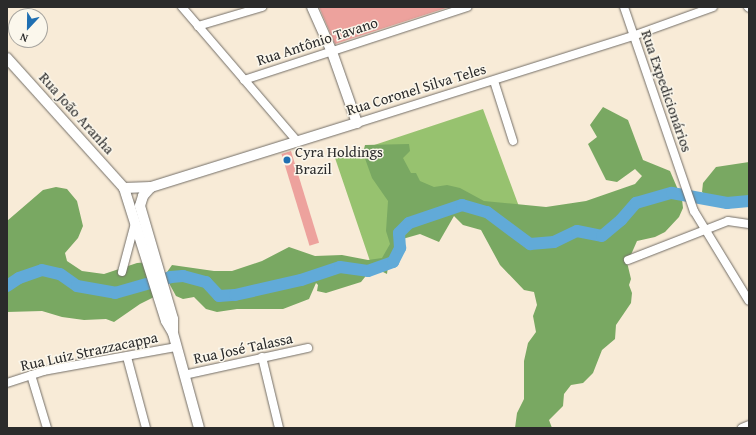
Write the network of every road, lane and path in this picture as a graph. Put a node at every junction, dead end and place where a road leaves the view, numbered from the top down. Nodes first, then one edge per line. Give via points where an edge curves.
1 (182, 7) edge
2 (262, 7) edge
3 (312, 7) edge
4 (467, 7) edge
5 (624, 7) edge
6 (713, 7) edge
7 (198, 26) junction
8 (633, 36) junction
9 (332, 52) junction
10 (7, 58) edge
11 (244, 80) junction
12 (494, 81) junction
13 (357, 123) junction
14 (297, 141) junction
15 (513, 141) dead end
16 (151, 187) junction
17 (124, 188) junction
18 (135, 222) junction
19 (749, 224) edge
20 (703, 229) junction
21 (628, 260) dead end
22 (122, 272) dead end
23 (156, 274) junction
24 (749, 301) edge
25 (177, 347) junction
26 (308, 348) dead end
27 (127, 357) junction
28 (262, 357) junction
29 (31, 375) junction
30 (184, 375) junction
31 (7, 383) edge
32 (749, 425) edge
33 (47, 428) edge
34 (146, 428) edge
35 (199, 428) edge
36 (279, 428) edge
37 (742, 428) edge

1 - 7 street
2 - 7 street
3 - 9 main road
4 - 9 street, Rua Antônio Tavano
5 - 8 street, Rua Expedicionários
6 - 8 street, Rua Coronel Silva Teles
7 - 11 street
8 - 12 street, Rua Coronel Silva Teles
8 - 20 street, Rua Expedicionários via 694,211
9 - 11 street, Rua Antônio Tavano
9 - 13 main road
10 - 17 main road, Rua João Aranha
11 - 14 street
12 - 13 street, Rua Coronel Silva Teles
12 - 15 street
13 - 14 main road, Rua Coronel Silva Teles
14 - 16 main road, Rua Coronel Silva Teles
16 - 17 main road, Rua Coronel Silva Teles
16 - 23 main road via 143,196 140,206
17 - 18 main road
18 - 22 street
18 - 23 main road
19 - 20 street via 728,221
20 - 21 street
20 - 24 street, Rua Expedicionários via 741,284
23 - 25 main road via 173,319 173,334
25 - 27 street, Rua Luiz Strazzacappa
25 - 30 main road
26 - 28 street, Rua José Talassa
27 - 29 street, Rua Luiz Strazzacappa
27 - 34 street
28 - 30 street, Rua José Talassa
28 - 36 street
29 - 31 street, Rua Luiz Strazzacappa
29 - 33 street
30 - 35 main road
32 - 37 street

